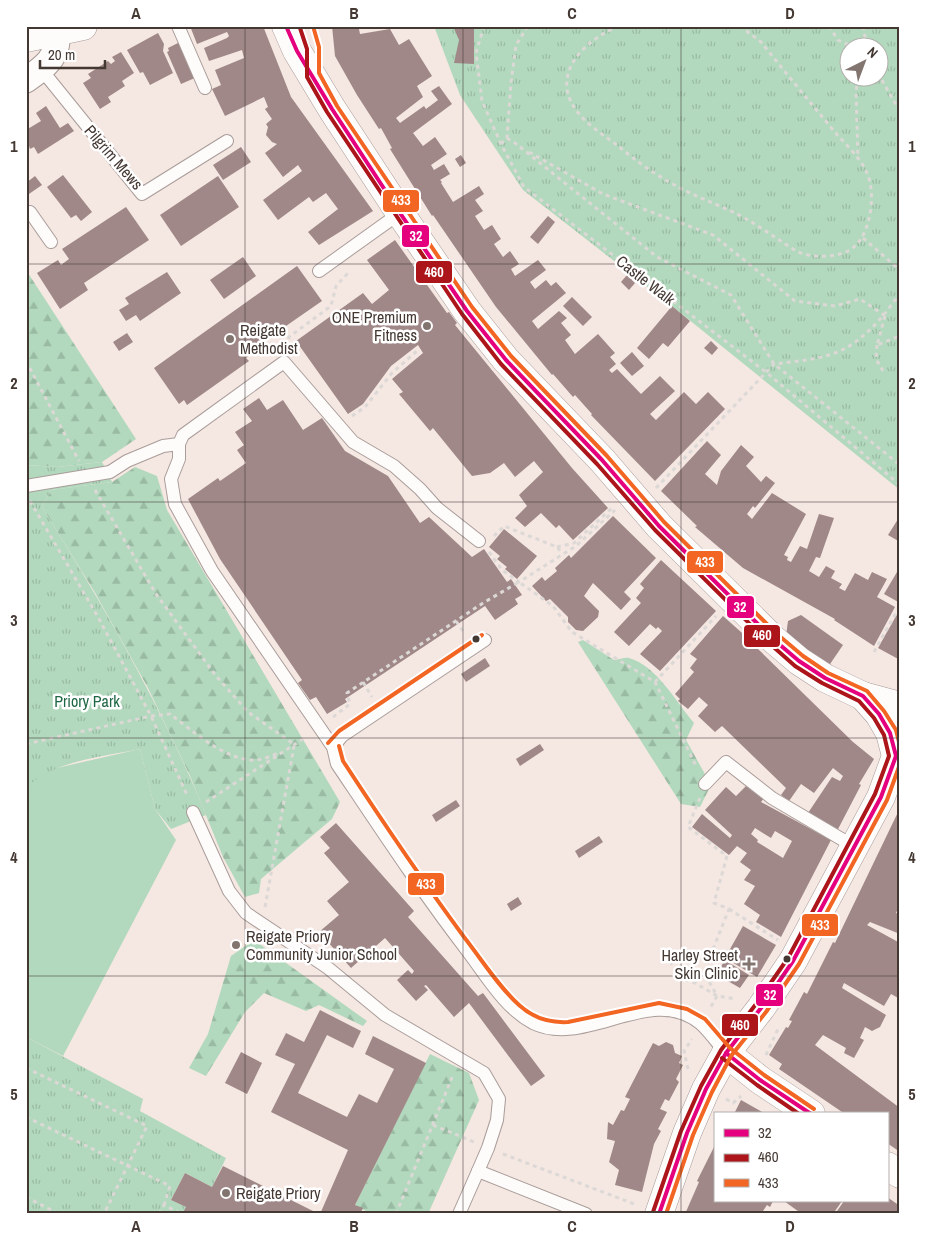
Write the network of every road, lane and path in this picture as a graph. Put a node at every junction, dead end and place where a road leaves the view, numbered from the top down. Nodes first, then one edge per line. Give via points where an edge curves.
1 (83, 26) edge
2 (178, 26) edge
3 (286, 26) edge
4 (306, 26) edge
5 (484, 26) edge
6 (528, 26) edge
7 (619, 26) edge
8 (740, 26) edge
9 (828, 26) edge
10 (57, 33) junction
11 (26, 38) edge
12 (838, 40) edge
13 (34, 75) edge
14 (313, 75) junction
15 (205, 88) dead end
16 (856, 88) edge
17 (886, 88) edge
18 (900, 112) edge
19 (506, 138) junction
20 (227, 141) dead end
21 (501, 144) junction
22 (520, 147) junction
23 (858, 160) junction
24 (400, 213) junction
25 (26, 214) edge
26 (862, 238) junction
27 (52, 242) dead end
28 (346, 253) junction
29 (900, 270) edge
30 (319, 271) dead end
31 (900, 293) edge
32 (885, 316) junction
33 (900, 336) edge
34 (877, 345) junction
35 (418, 350) dead end
36 (26, 362) edge
37 (284, 362) junction
38 (774, 364) junction
39 (883, 371) dead end
40 (767, 373) junction
41 (339, 425) junction
42 (179, 444) junction
43 (900, 465) edge
44 (87, 476) junction
45 (900, 484) edge
46 (28, 492) edge
47 (649, 516) junction
48 (479, 540) junction
49 (557, 547) junction
50 (562, 553) junction
51 (519, 582) junction
52 (732, 599) junction
53 (900, 606) edge
54 (486, 640) dead end
55 (874, 652) dead end
56 (655, 682) junction
57 (863, 696) junction
58 (900, 706) edge
59 (151, 716) junction
60 (318, 728) junction
61 (26, 744) edge
62 (294, 745) junction
63 (333, 747) junction
64 (706, 784) junction
65 (193, 812) junction
66 (855, 847) junction
67 (729, 909) junction
68 (263, 926) junction
69 (798, 952) junction
70 (701, 1024) junction
71 (726, 1053) junction
72 (460, 1058) junction
73 (26, 1068) edge
74 (760, 1080) junction
75 (706, 1089) junction
76 (808, 1112) edge
77 (26, 1116) edge
78 (433, 1125) junction
79 (488, 1148) junction
80 (128, 1166) junction
81 (888, 1167) edge
82 (478, 1171) junction
83 (900, 1174) edge
84 (26, 1197) edge
85 (164, 1205) junction
86 (650, 1210) edge
87 (59, 1214) edge
88 (104, 1214) edge
89 (159, 1214) edge
90 (182, 1214) edge
91 (396, 1214) edge
92 (459, 1214) edge
93 (586, 1214) edge

1 - 10 main road
2 - 15 lane
3 - 14 main road
4 - 14 main road via 313,48
5 - 21 path, Castle Walk via 476,53 482,100
6 - 19 path via 516,45
7 - 26 path via 601,35 569,67 570,97 590,124 635,160 683,190 741,216 805,255 843,253 854,248
8 - 23 path via 760,42
9 - 12 path
10 - 11 main road
10 - 13 street via 56,52
13 - 20 lane, Pilgrim Mews via 142,194
14 - 24 main road
16 - 23 path
17 - 18 path
19 - 21 path
19 - 22 path
21 - 40 path, Castle Walk via 524,186
22 - 32 path via 603,194 713,235 795,301 835,306 860,299
22 - 38 path via 657,257 731,296
23 - 26 path via 867,173 871,205
24 - 28 lane
24 - 47 main road via 467,311 506,360 602,460
25 - 27 lane via 30,212
26 - 29 path
28 - 30 lane
28 - 37 path via 349,273 336,286 330,306 289,338
31 - 32 path
32 - 34 path
32 - 38 path via 843,350 810,360
33 - 34 path
34 - 39 path via 876,359
35 - 41 path via 392,373 366,407
36 - 44 path
37 - 41 lane
37 - 42 lane via 183,434
38 - 40 path
38 - 43 path
40 - 45 path, Castle Walk
40 - 47 path via 652,492 662,503
41 - 48 lane via 352,442 394,466 437,508
42 - 44 lane via 163,446 110,472
42 - 60 lane via 179,458 171,479 175,504 212,571
44 - 46 lane
44 - 62 path via 156,594 216,676 248,712
46 - 59 path via 35,512 98,617
47 - 52 main road
48 - 49 path via 486,543 504,526
48 - 51 path via 502,570
49 - 50 path
49 - 50 path via 574,543 614,508 576,546
50 - 51 path
51 - 56 path via 553,606 572,632
51 - 60 path via 347,693 350,704
52 - 56 path
52 - 57 main road via 799,661
53 - 55 path
54 - 63 lane via 342,736
56 - 64 path
57 - 58 main road
57 - 66 main road via 890,733 896,756 882,796
59 - 61 path
59 - 62 path via 170,714 206,740 231,754 251,760
59 - 65 path
60 - 62 path
60 - 63 lane
62 - 65 path
62 - 68 path
63 - 70 lane via 337,764 419,887 516,1011 533,1022 552,1028 569,1028 660,1009 685,1015
64 - 66 lane via 726,762 772,798
64 - 67 path via 688,827 727,856 714,903
65 - 68 lane via 229,891 246,913
66 - 69 main road
67 - 69 path
67 - 70 path via 704,972 717,996
68 - 72 lane via 328,968 385,1015
69 - 71 main road
70 - 71 lane
71 - 74 main road
71 - 75 main road
72 - 78 path
72 - 79 lane via 484,1073 500,1099
73 - 80 path via 147,1126
74 - 75 main road via 728,1076
74 - 76 main road
75 - 86 main road
77 - 80 path
78 - 79 path
78 - 91 path
79 - 82 lane
79 - 86 path
80 - 85 path via 170,1186
80 - 88 path
81 - 83 main road
82 - 92 lane
82 - 93 lane
84 - 87 path
85 - 89 path
85 - 90 path

